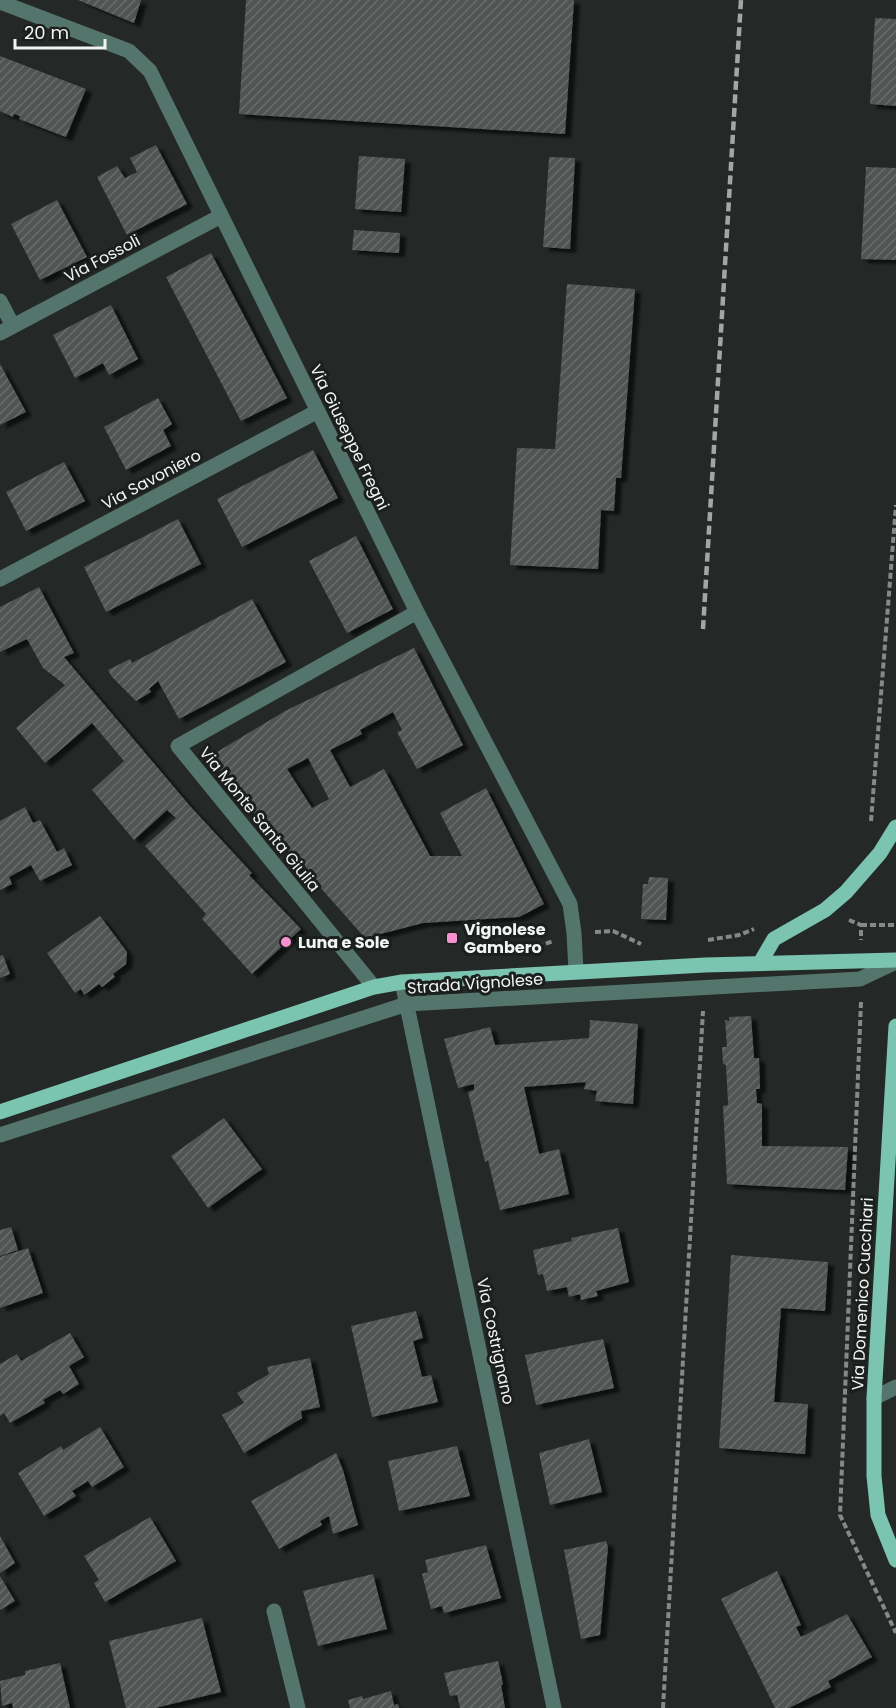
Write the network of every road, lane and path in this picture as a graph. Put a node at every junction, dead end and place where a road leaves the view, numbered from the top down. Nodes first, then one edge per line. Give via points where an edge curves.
1 (0, 2) edge
2 (221, 216) junction
3 (0, 301) edge
4 (6, 329) edge
5 (318, 411) junction
6 (0, 579) edge
7 (417, 612) junction
8 (896, 827) edge
9 (825, 910) junction
10 (896, 925) edge
11 (861, 926) junction
12 (861, 960) junction
13 (896, 961) edge
14 (760, 963) junction
15 (576, 971) junction
16 (861, 979) junction
17 (402, 982) junction
18 (374, 987) junction
19 (703, 1001) dead end
20 (407, 1004) junction
21 (896, 1026) edge
22 (0, 1112) edge
23 (0, 1136) edge
24 (896, 1387) edge
25 (874, 1398) junction
26 (896, 1560) edge
27 (274, 1611) dead end
28 (896, 1633) edge
29 (298, 1708) edge
30 (554, 1708) edge
31 (663, 1708) edge

1 - 2 street, Via Giuseppe Fregni via 129,51 138,59 150,71
2 - 4 street, Via Fossoli
2 - 5 street, Via Giuseppe Fregni
3 - 4 street
5 - 6 street, Via Savoniero
5 - 7 street, Via Giuseppe Fregni
7 - 15 street, Via Giuseppe Fregni via 570,904
7 - 18 street, Via Monte Santa Giulia via 178,746
8 - 9 main road via 880,853
9 - 11 path
9 - 14 main road via 774,939
10 - 11 path
11 - 12 path
12 - 13 main road, Strada Vignolese
12 - 14 main road, Strada Vignolese
13 - 16 street, Strada Vignolese
14 - 15 main road, Strada Vignolese
15 - 17 main road, Strada Vignolese
16 - 20 street, Strada Vignolese
16 - 28 path via 840,1515
17 - 18 main road, Strada Vignolese
17 - 20 street, Via Costrignano
18 - 22 main road, Strada Vignolese
19 - 31 path
20 - 23 street, Strada Vignolese
20 - 30 street, Via Costrignano
21 - 25 main road, Via Domenico Cucchiari
24 - 25 street
25 - 26 main road, Via Domenico Cucchiari via 878,1515
27 - 29 street

